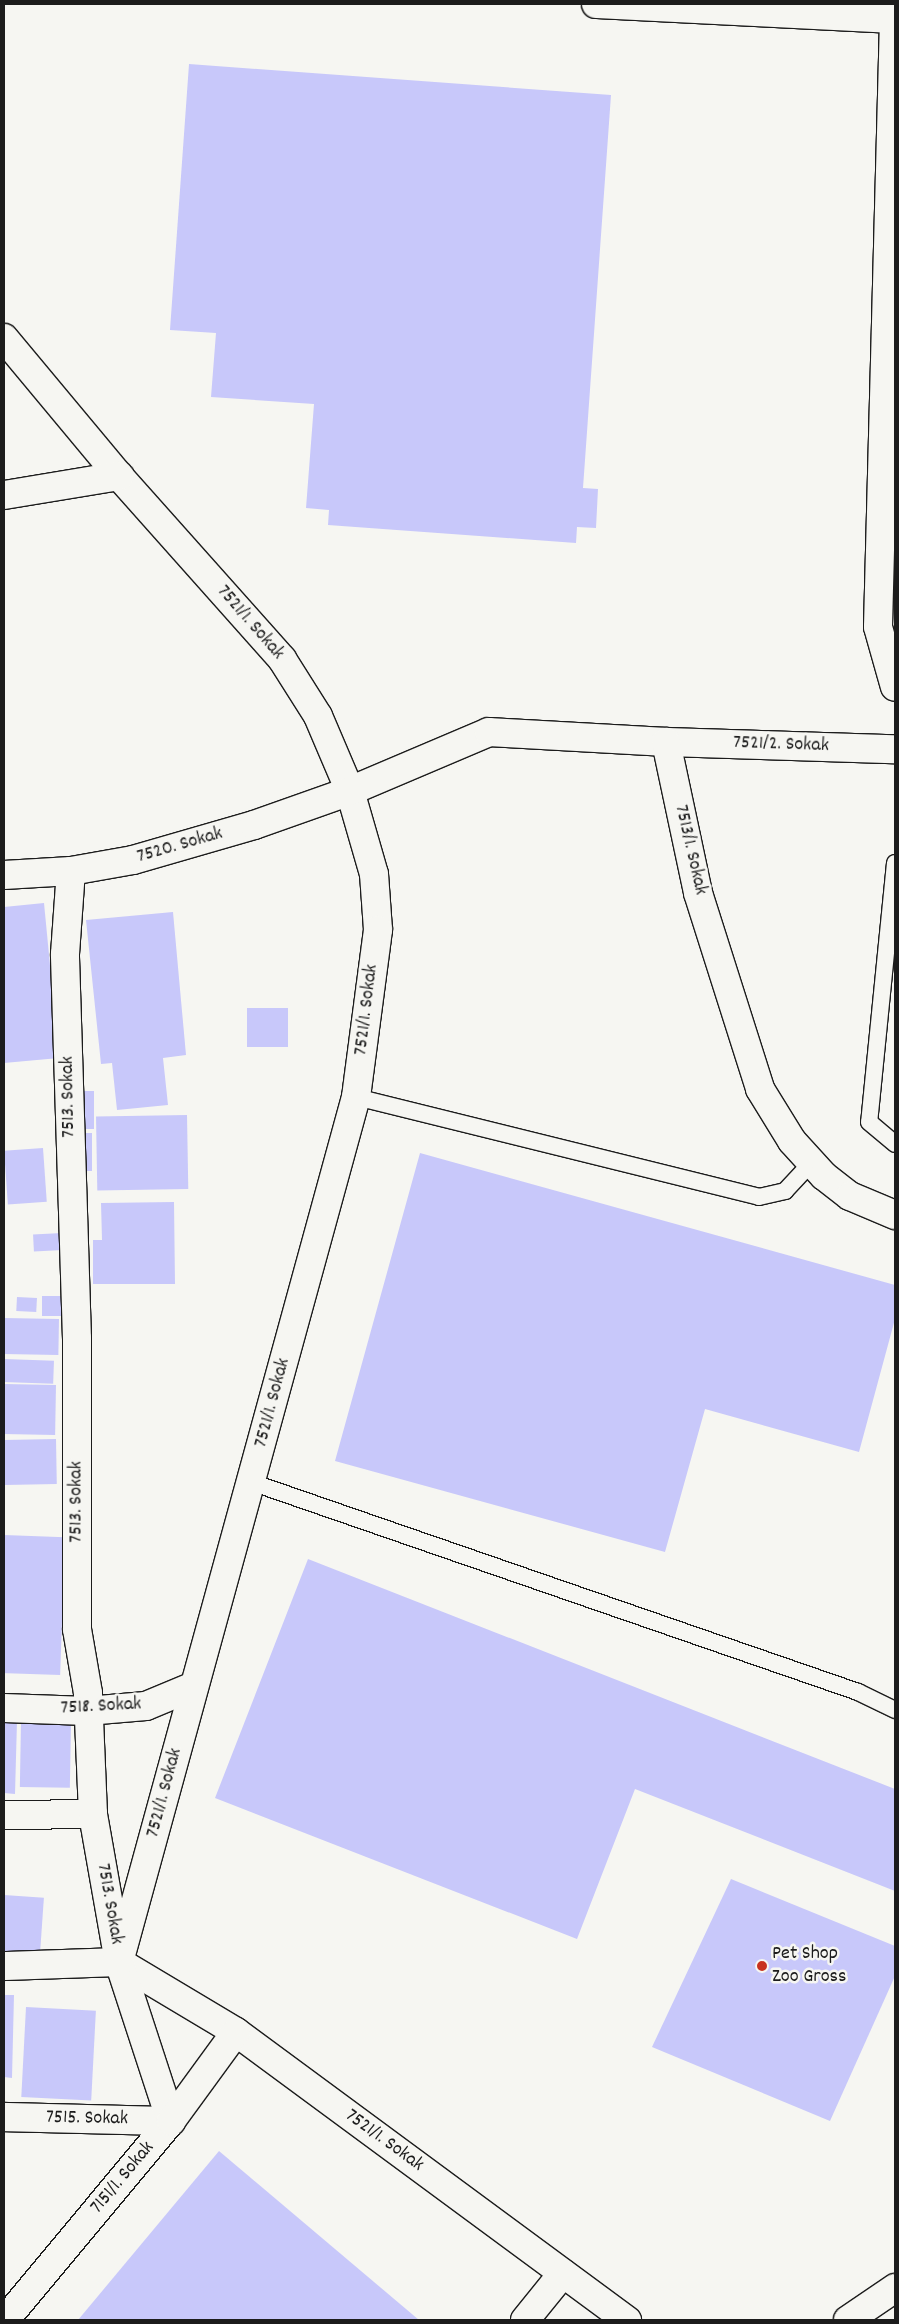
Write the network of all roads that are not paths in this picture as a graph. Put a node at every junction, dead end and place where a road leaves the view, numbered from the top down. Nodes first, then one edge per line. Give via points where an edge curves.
1 (596, 4) edge
2 (895, 19) edge
3 (4, 338) edge
4 (119, 476) junction
5 (4, 495) edge
6 (895, 687) edge
7 (666, 742) junction
8 (895, 749) edge
9 (350, 791) junction
10 (895, 863) edge
11 (71, 871) junction
12 (4, 875) edge
13 (356, 1097) junction
14 (895, 1144) edge
15 (812, 1162) junction
16 (895, 1215) edge
17 (251, 1482) junction
18 (194, 1686) junction
19 (4, 1708) edge
20 (895, 1710) edge
21 (87, 1711) junction
22 (94, 1814) junction
23 (4, 1815) edge
24 (119, 1962) junction
25 (4, 1966) edge
26 (236, 2032) junction
27 (4, 2117) edge
28 (170, 2121) junction
29 (563, 2273) junction
30 (895, 2288) edge
31 (5, 2320) edge
32 (525, 2320) edge
33 (627, 2320) edge
34 (848, 2320) edge

1 - 2 street
2 - 6 street via 878,627
3 - 4 street, 7521/1. Sokak
4 - 5 street
4 - 9 street, 7521/1. Sokak via 282,660 318,716
7 - 8 street, 7521/2. Sokak
7 - 9 street via 489,732
7 - 15 street, 7513/1. Sokak via 698,893 760,1089 792,1141
9 - 11 street, 7520. Sokak via 254,825 152,854
9 - 13 street, 7521/1. Sokak via 374,874 378,930
10 - 14 lane via 869,1122
11 - 12 street, 7520. Sokak
11 - 21 street, 7513. Sokak via 65,954 76,1339 77,1629 88,1693
13 - 15 lane via 759,1197 785,1191
13 - 17 street, 7521/1. Sokak
15 - 16 street, 7513/1. Sokak via 850,1196
17 - 18 street, 7521/1. Sokak
17 - 20 lane via 858,1692
18 - 21 street, 7518. Sokak via 146,1706
18 - 24 street, 7521/1. Sokak
19 - 21 street, 7518. Sokak
21 - 22 street, 7513. Sokak
22 - 23 street
22 - 24 street, 7513. Sokak
24 - 25 street
24 - 26 street, 7521/1. Sokak
24 - 28 street, 7513. Sokak
26 - 28 street, 7151/1. Sokak
26 - 29 street, 7521/1. Sokak
27 - 28 street, 7515. Sokak
28 - 31 street, 7151/1. Sokak
29 - 32 street
29 - 33 street, 7521/1. Sokak
30 - 34 street

